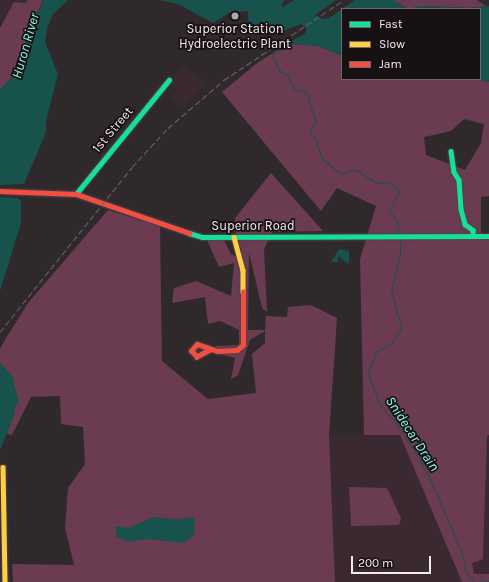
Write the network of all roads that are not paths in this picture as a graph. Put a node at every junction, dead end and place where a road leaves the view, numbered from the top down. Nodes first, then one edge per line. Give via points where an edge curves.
1 (169, 80) dead end
2 (451, 151) dead end
3 (0, 191) edge
4 (76, 194) junction
5 (473, 236) junction
6 (489, 236) edge
7 (234, 237) junction
8 (210, 350) dead end
9 (3, 467) dead end
10 (6, 582) edge

1 - 4 street, 1st Street
2 - 5 street via 454,172 459,180 460,209 465,224 473,230
3 - 4 street, Superior Road
4 - 7 street, Superior Road via 202,236
5 - 6 street, Superior Road
5 - 7 street, Superior Road
7 - 8 street via 243,270 243,345 237,350
9 - 10 street

